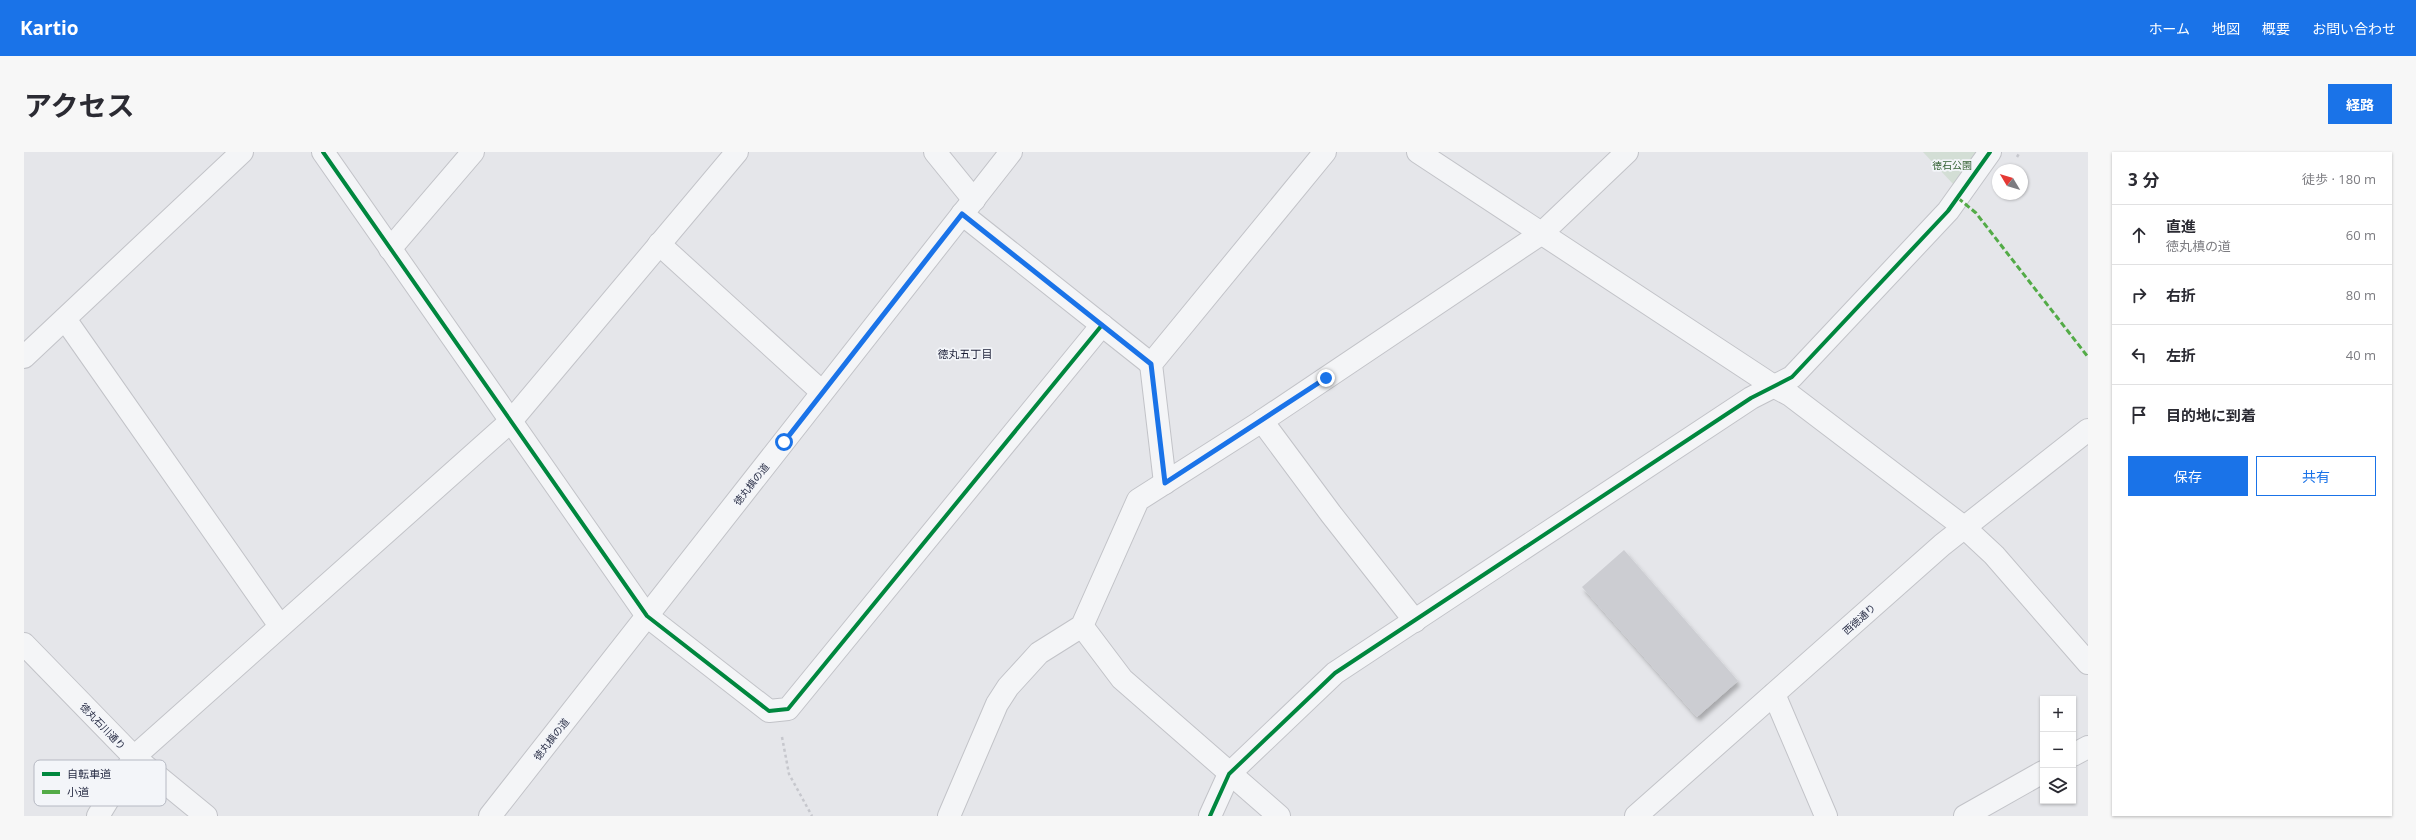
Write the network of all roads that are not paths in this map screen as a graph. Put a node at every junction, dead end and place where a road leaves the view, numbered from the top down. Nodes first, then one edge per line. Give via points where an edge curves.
1 (242, 152) edge
2 (323, 152) edge
3 (473, 152) edge
4 (737, 152) edge
5 (935, 152) edge
6 (1011, 152) edge
7 (1326, 152) edge
8 (1418, 152) edge
9 (1627, 152) edge
10 (1990, 152) edge
11 (968, 207) junction
12 (1542, 233) junction
13 (659, 244) junction
14 (390, 249) junction
15 (65, 319) junction
16 (1102, 325) junction
17 (24, 357) edge
18 (1151, 364) junction
19 (1775, 387) junction
20 (822, 392) junction
21 (511, 421) junction
22 (1262, 421) junction
23 (2088, 430) edge
24 (1165, 483) junction
25 (1965, 528) junction
26 (647, 616) junction
27 (1415, 621) junction
28 (280, 626) junction
29 (1082, 626) junction
30 (24, 644) edge
31 (2088, 663) edge
32 (1774, 694) junction
33 (2088, 747) edge
34 (2076, 753) edge
35 (134, 757) junction
36 (132, 760) edge
37 (138, 760) edge
38 (1230, 774) junction
39 (2040, 774) edge
40 (166, 783) edge
41 (104, 806) edge
42 (98, 816) edge
43 (206, 816) edge
44 (490, 816) edge
45 (949, 816) edge
46 (1210, 816) edge
47 (1279, 816) edge
48 (1636, 816) edge
49 (1826, 816) edge
50 (1965, 816) edge

1 - 15 street
2 - 14 street
3 - 14 street
4 - 13 street
5 - 11 street
6 - 11 street, 徳丸槙の道
7 - 18 street
8 - 12 street
9 - 12 street
10 - 19 street via 1948,211 1792,377
11 - 16 street
11 - 20 street, 徳丸槙の道
12 - 19 street
12 - 22 street
13 - 20 street
13 - 21 street
14 - 21 street
15 - 17 street
15 - 28 street
16 - 18 street
16 - 26 street via 788,709 769,711
18 - 24 street
19 - 25 street via 1790,395
19 - 27 street via 1751,398
20 - 26 street, 徳丸槙の道
21 - 26 street
21 - 28 street
22 - 24 street
22 - 27 street
23 - 25 street, 西徳通り
24 - 29 street via 1138,500
25 - 31 street via 1994,555
25 - 32 street, 西徳通り via 1942,545
26 - 44 street, 徳丸槙の道
27 - 38 street via 1335,673
28 - 35 street
29 - 38 street via 1122,679
29 - 45 street via 1039,653 1008,686 997,704
30 - 35 street, 徳丸石川通り
32 - 48 street, 西徳通り
32 - 49 street
33 - 34 street
35 - 36 street
35 - 37 street, 徳丸石川通り
38 - 46 street
38 - 47 street
39 - 50 street
40 - 43 street, 徳丸石川通り
41 - 42 street

